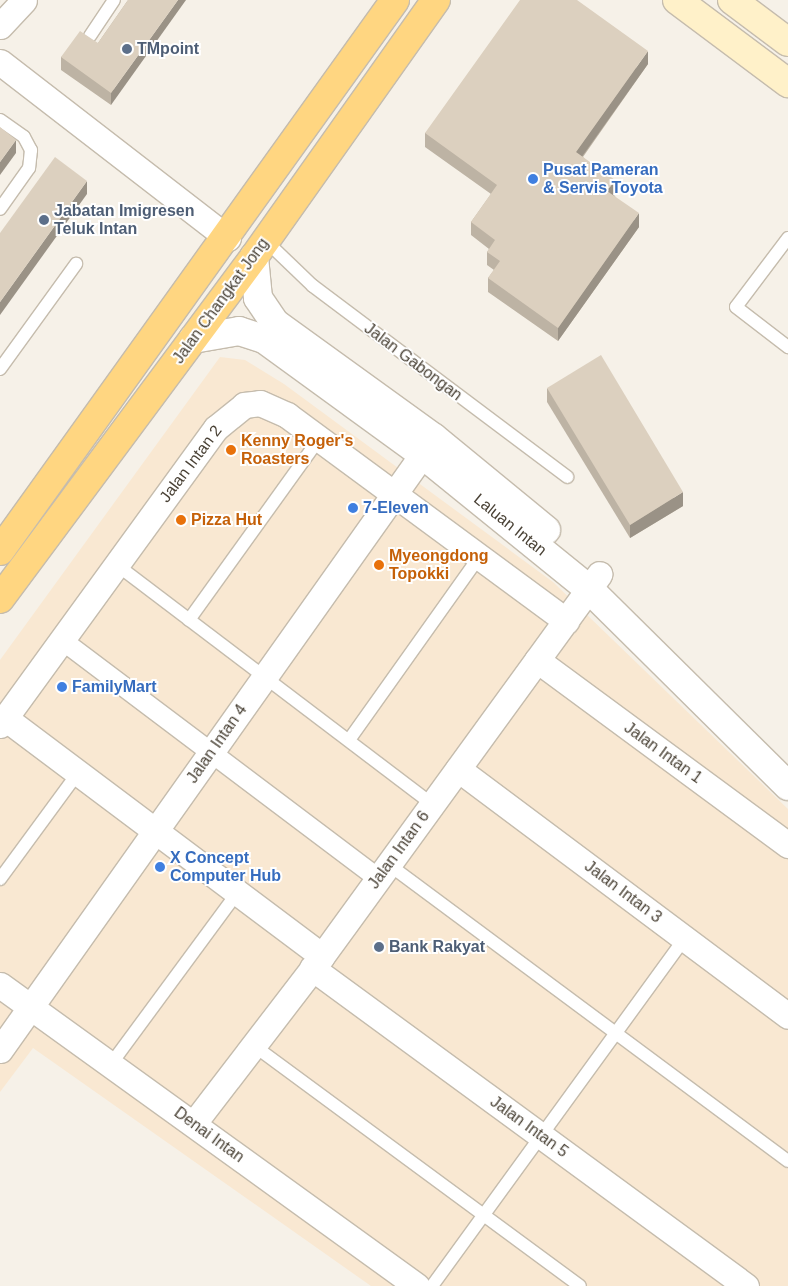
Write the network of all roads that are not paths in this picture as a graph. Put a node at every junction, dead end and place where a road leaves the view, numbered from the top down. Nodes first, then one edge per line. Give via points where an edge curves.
1 (24, 0) edge
2 (114, 0) edge
3 (384, 0) edge
4 (394, 0) edge
5 (436, 0) edge
6 (677, 0) edge
7 (732, 0) edge
8 (0, 26) edge
9 (90, 36) edge
10 (366, 40) junction
11 (788, 42) edge
12 (0, 62) edge
13 (788, 83) edge
14 (0, 120) edge
15 (0, 209) edge
16 (228, 238) junction
17 (788, 238) edge
18 (260, 249) junction
19 (76, 264) dead end
20 (193, 339) junction
21 (788, 347) edge
22 (0, 369) edge
23 (319, 439) junction
24 (428, 446) junction
25 (566, 477) dead end
26 (393, 495) junction
27 (0, 551) edge
28 (479, 558) junction
29 (117, 566) junction
30 (594, 581) junction
31 (0, 599) edge
32 (189, 620) junction
33 (566, 621) junction
34 (62, 640) junction
35 (537, 660) junction
36 (265, 676) junction
37 (2, 721) edge
38 (349, 740) junction
39 (212, 751) junction
40 (788, 766) edge
41 (458, 769) junction
42 (78, 773) junction
43 (788, 786) edge
44 (432, 804) junction
45 (155, 832) junction
46 (788, 845) edge
47 (383, 871) junction
48 (0, 879) edge
49 (237, 893) junction
50 (685, 938) junction
51 (317, 962) junction
52 (0, 984) edge
53 (31, 1007) junction
54 (788, 1016) edge
55 (616, 1033) junction
56 (253, 1045) junction
57 (0, 1050) edge
58 (111, 1064) junction
59 (194, 1123) junction
60 (540, 1135) junction
61 (788, 1161) edge
62 (484, 1214) junction
63 (417, 1286) edge
64 (432, 1286) edge
65 (580, 1286) edge
66 (746, 1286) edge

1 - 8 street
2 - 9 lane
3 - 10 highway
4 - 10 highway, Jalan Changkat Jong
5 - 18 highway, Jalan Changkat Jong
6 - 13 main road
7 - 11 main road
10 - 16 highway, Jalan Changkat Jong
12 - 16 street
14 - 15 lane via 24,137 31,150 29,168
16 - 27 highway, Jalan Changkat Jong
17 - 21 lane via 736,307
18 - 20 highway, Jalan Changkat Jong
18 - 24 street, Laluan Intan via 258,298 275,323
18 - 25 lane, Jalan Gabongan
19 - 22 lane
20 - 24 street, Laluan Intan via 239,331 264,339
20 - 31 highway, Jalan Changkat Jong
23 - 26 street, Jalan Intan 2
23 - 29 street, Jalan Intan 2 via 275,407 260,403 232,412
23 - 32 lane
24 - 26 street, Jalan Intan 4
24 - 30 street, Laluan Intan
26 - 28 street, Jalan Intan 2
26 - 36 street, Jalan Intan 4
28 - 33 street, Jalan Intan 2
28 - 38 lane
29 - 32 lane
29 - 34 street, Jalan Intan 2
30 - 33 street, Jalan Intan 6
30 - 40 street, Laluan Intan
30 - 43 street, Laluan Intan
32 - 36 lane
33 - 35 street, Jalan Intan 6
34 - 37 street, Jalan Intan 2
34 - 39 street
35 - 41 street, Jalan Intan 6
35 - 46 street, Jalan Intan 1
36 - 38 lane
36 - 39 street, Jalan Intan 4
37 - 42 street, Jalan Intan 5
38 - 44 lane
39 - 45 street, Jalan Intan 4
39 - 47 street
41 - 44 street, Jalan Intan 6
41 - 50 street, Jalan Intan 3
42 - 45 street, Jalan Intan 5
42 - 48 lane
44 - 47 street, Jalan Intan 6
45 - 49 street, Jalan Intan 5
45 - 53 street, Jalan Intan 4
47 - 51 street, Jalan Intan 6
47 - 55 lane
49 - 51 street, Jalan Intan 5
49 - 58 lane
50 - 54 street, Jalan Intan 3
50 - 55 lane
51 - 56 street, Jalan Intan 6
51 - 60 street, Jalan Intan 5
52 - 53 street, Denai Intan
53 - 57 street, Jalan Intan 4
53 - 58 street, Denai Intan
55 - 60 lane
55 - 61 lane
56 - 59 street, Jalan Intan 6
56 - 62 lane
58 - 59 street, Denai Intan
59 - 63 street, Denai Intan
60 - 62 lane
60 - 66 street, Jalan Intan 5
62 - 64 lane
62 - 65 lane

